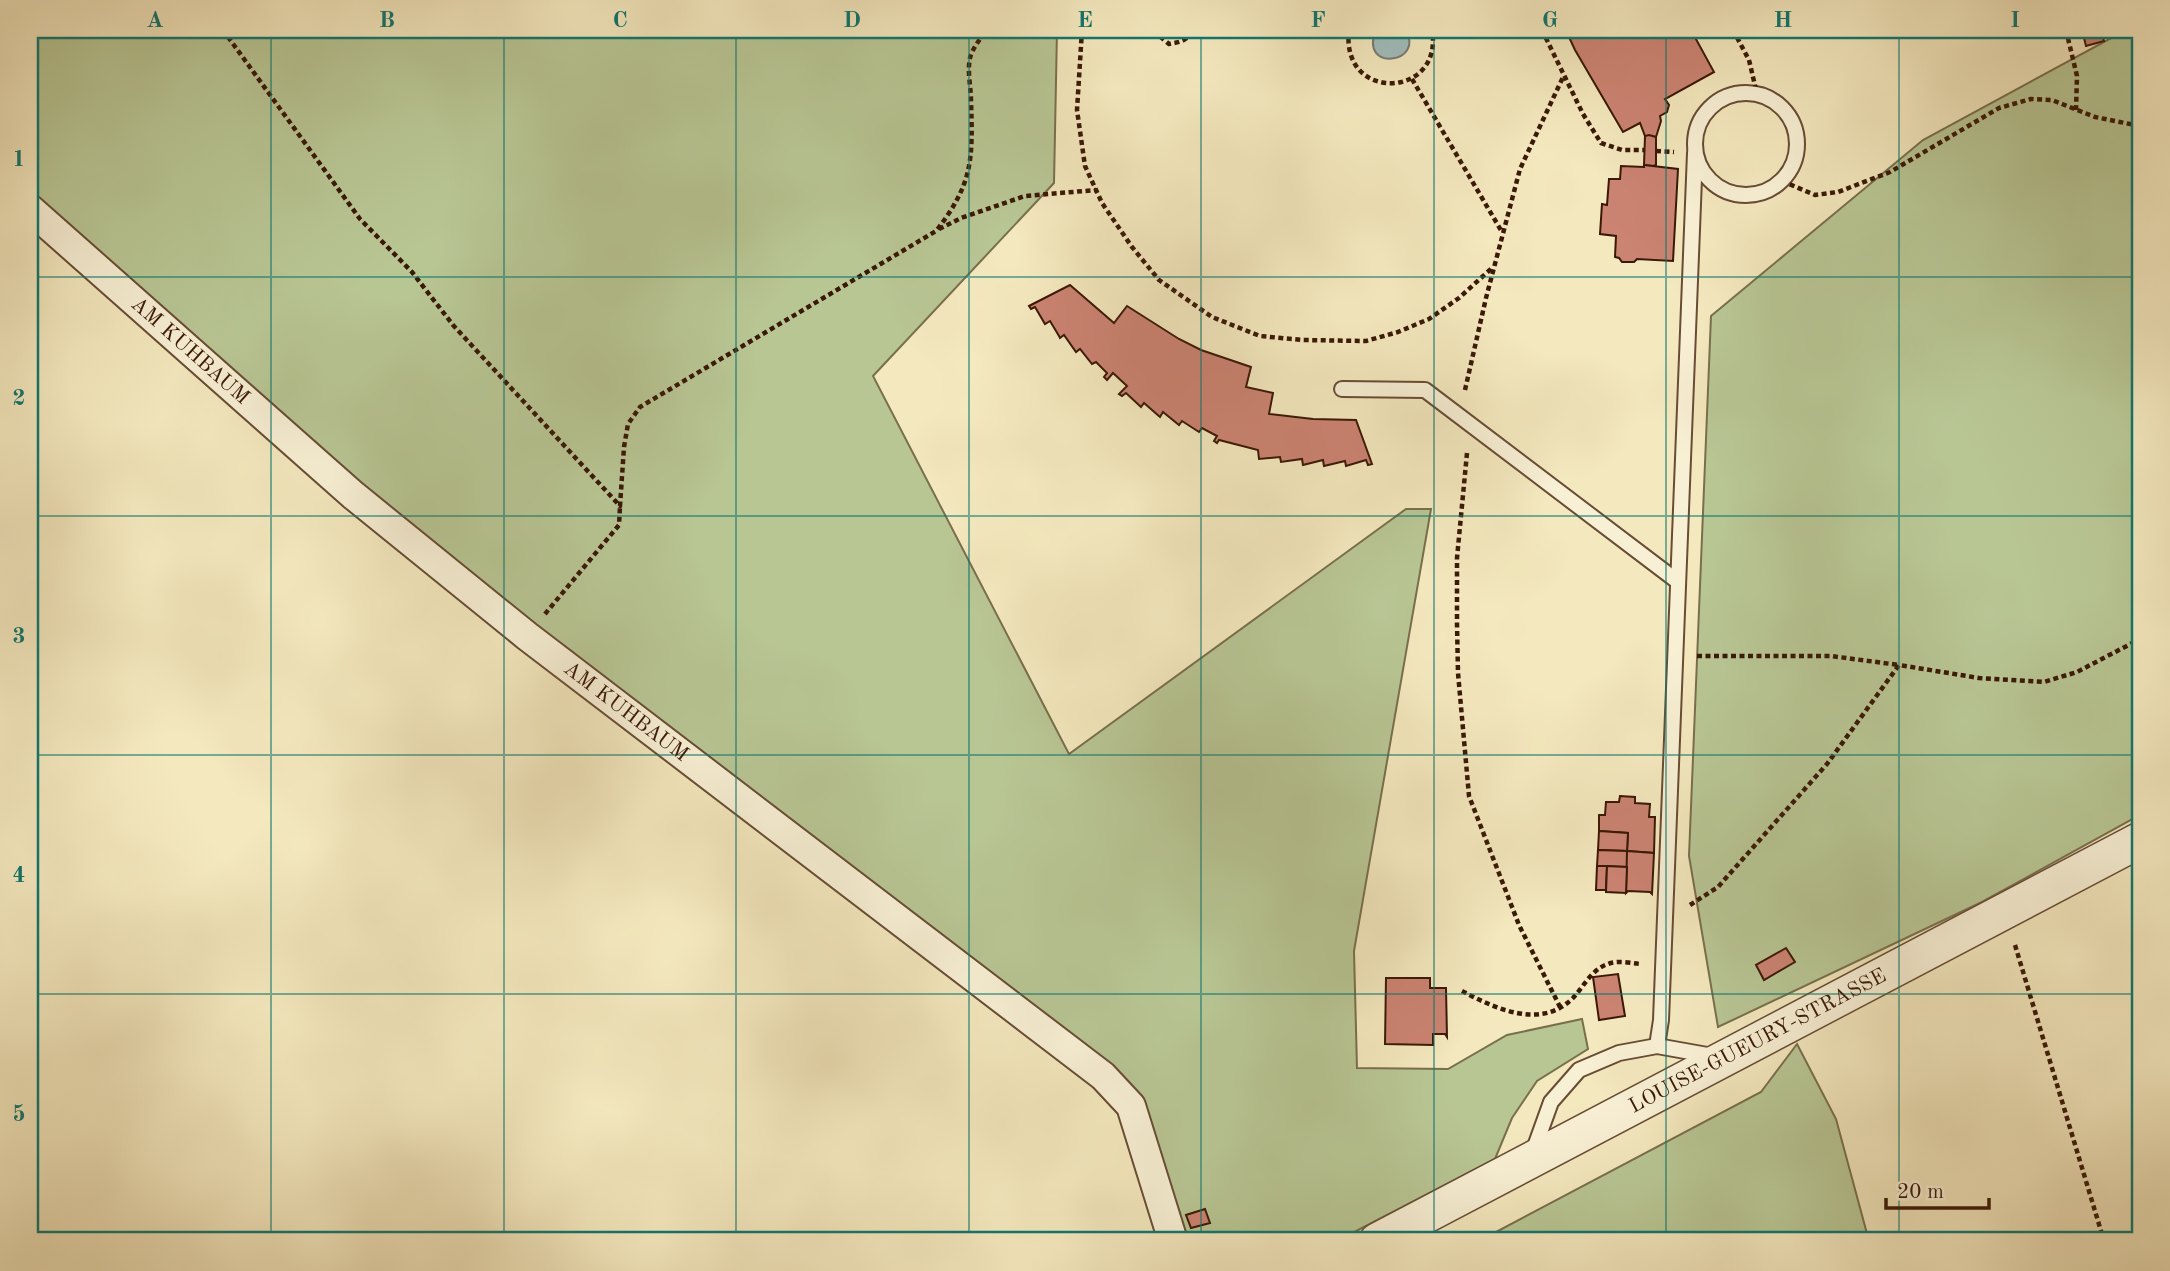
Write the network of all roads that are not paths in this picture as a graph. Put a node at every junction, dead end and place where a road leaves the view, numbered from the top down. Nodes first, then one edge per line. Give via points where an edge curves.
1 (1695, 153) junction
2 (30, 209) edge
3 (1342, 389) dead end
4 (1677, 581) junction
5 (2140, 840) edge
6 (1657, 1046) junction
7 (1725, 1058) junction
8 (1529, 1162) junction
9 (1172, 1241) edge
10 (1377, 1241) edge

1 - 1 lane via 1695,136 1710,107 1740,93 1757,94 1784,110 1797,138 1794,161 1782,181 1757,194 1742,195 1715,186
1 - 4 lane
2 - 9 street, AM KUHBAUM via 353,495 527,636 1103,1076 1131,1106
3 - 4 lane via 1425,390
4 - 6 lane
5 - 7 street, LOUISE-GUEURY-STRASSE
6 - 7 lane
6 - 8 lane via 1619,1053 1579,1070 1552,1102
7 - 8 street, LOUISE-GUEURY-STRASSE
8 - 10 street, LOUISE-GUEURY-STRASSE

